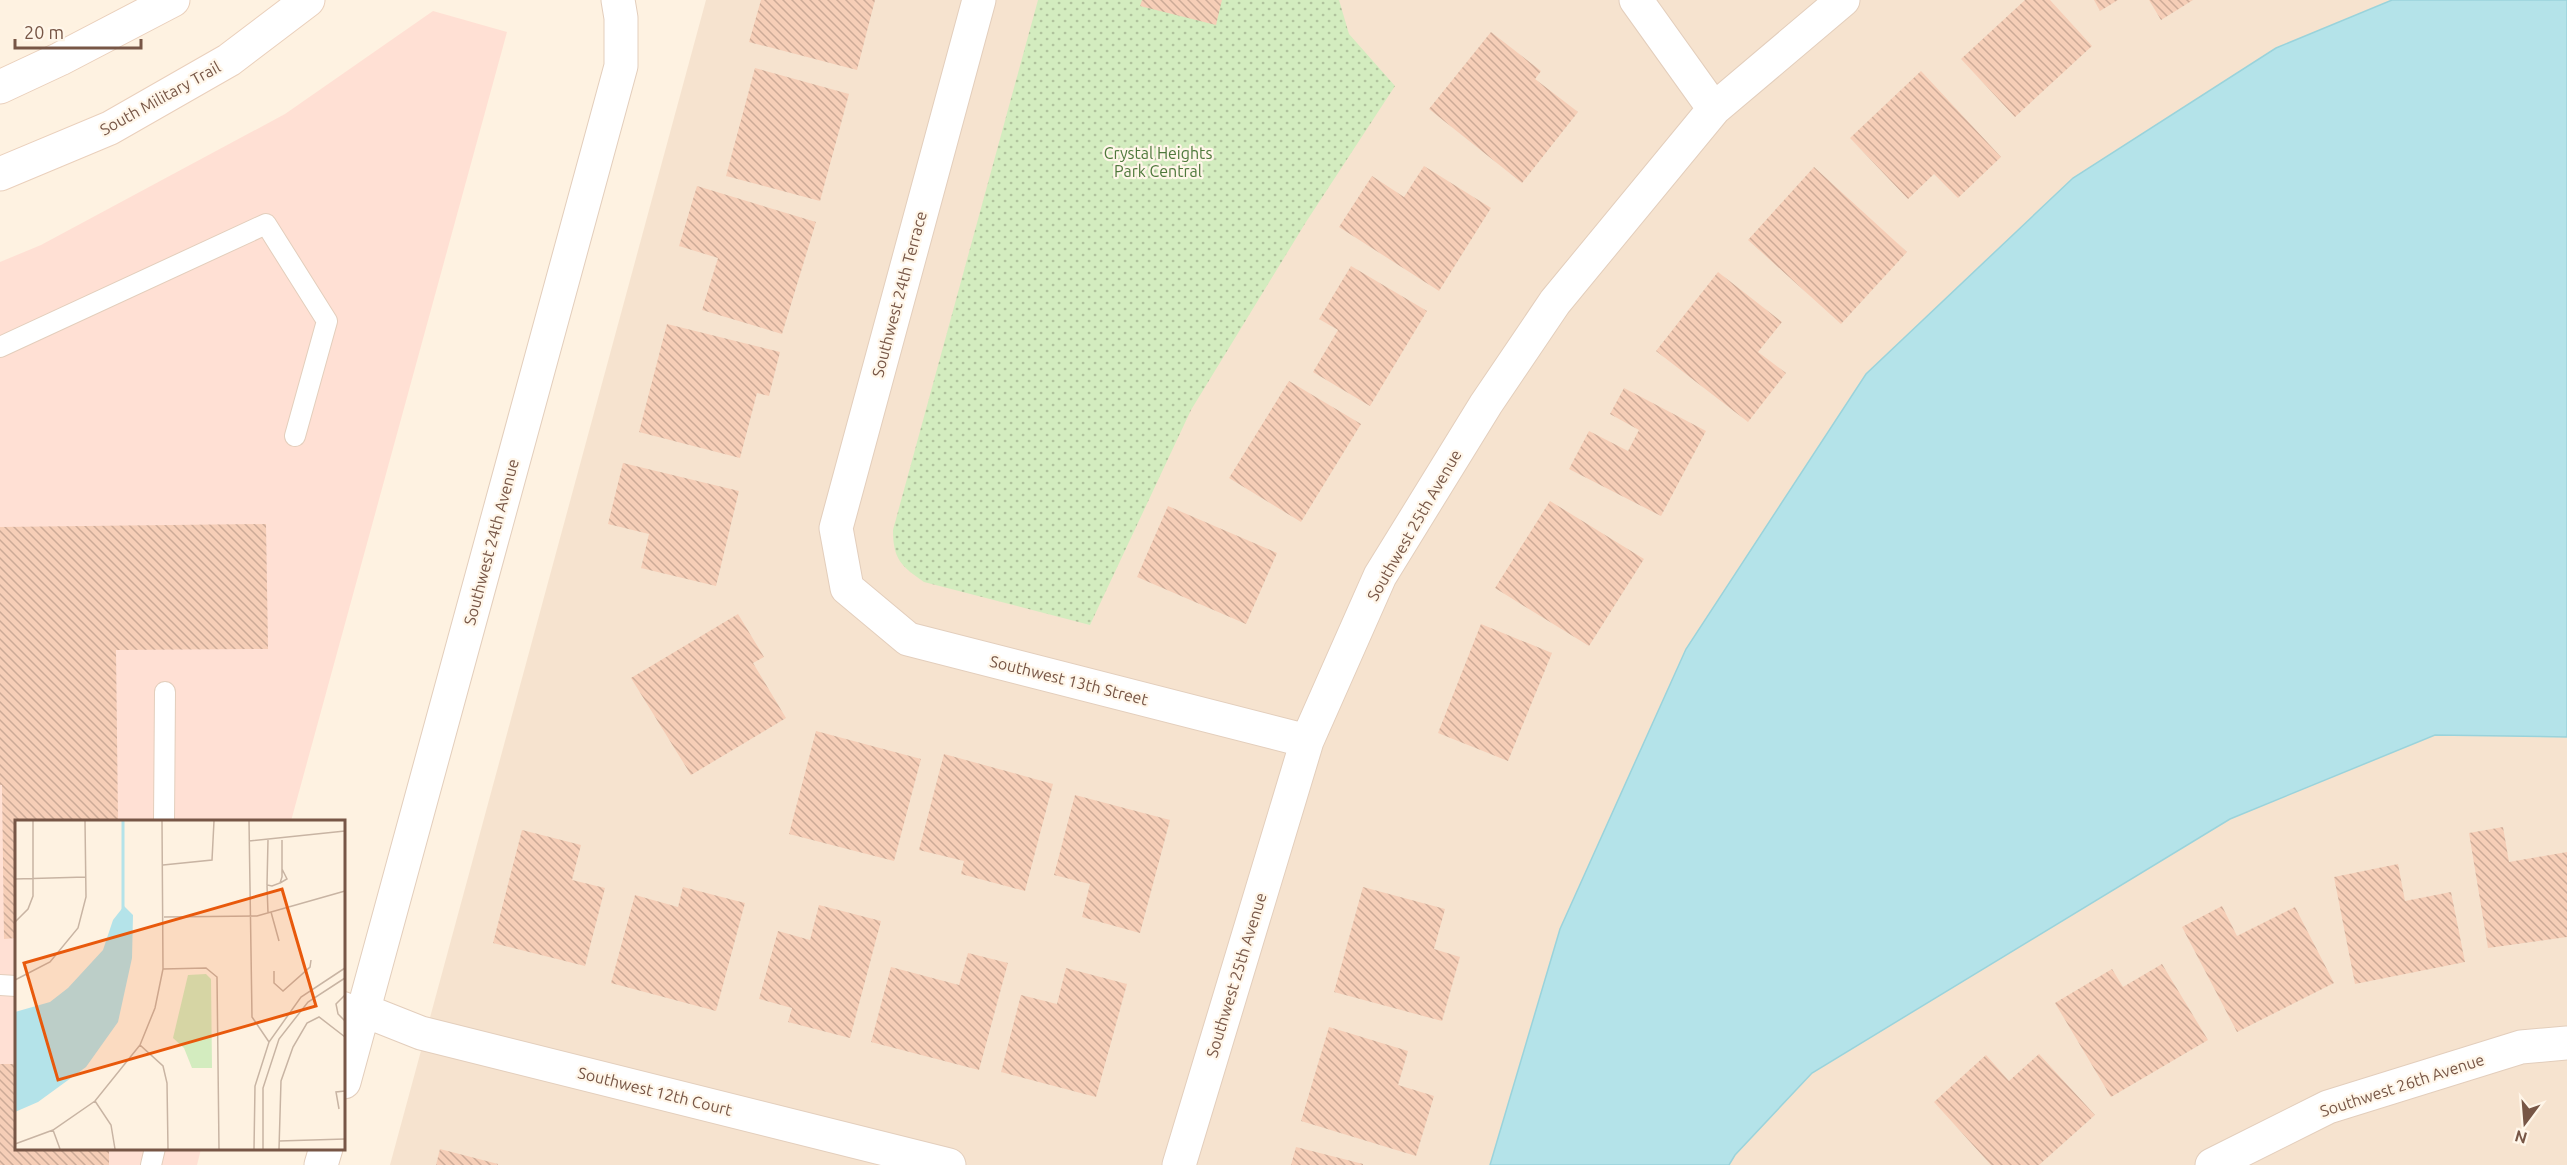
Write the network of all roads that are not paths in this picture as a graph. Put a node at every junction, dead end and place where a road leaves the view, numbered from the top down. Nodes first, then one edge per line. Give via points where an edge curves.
1 (173, 0) edge
2 (308, 0) edge
3 (618, 0) edge
4 (979, 0) edge
5 (1636, 0) edge
6 (1843, 0) edge
7 (0, 87) edge
8 (1714, 110) junction
9 (0, 174) edge
10 (0, 347) edge
11 (295, 436) dead end
12 (847, 588) joint
13 (165, 693) dead end
14 (1307, 741) junction
15 (164, 820) edge
16 (353, 1006) edge
17 (2567, 1043) edge
18 (345, 1074) edge
19 (155, 1150) edge
20 (326, 1150) edge
21 (151, 1165) edge
22 (321, 1165) edge
23 (949, 1165) edge
24 (1179, 1165) edge
25 (2212, 1165) edge

1 - 7 street
2 - 9 street, South Military Trail via 229,60 120,122
3 - 16 street, Southwest 24th Avenue via 621,66
4 - 12 street, Southwest 24th Terrace via 836,528
5 - 8 street
6 - 8 street, Southwest 25th Avenue
8 - 14 street, Southwest 25th Avenue via 1555,302 1486,404 1380,576
10 - 11 lane via 266,224 327,321
12 - 14 street, Southwest 13th Street via 908,639
13 - 15 lane
14 - 24 street, Southwest 25th Avenue
16 - 18 street, Southwest 24th Avenue
16 - 23 street, Southwest 12th Court via 421,1033
17 - 25 street, Southwest 26th Avenue via 2521,1047 2328,1107
19 - 21 lane
20 - 22 street

